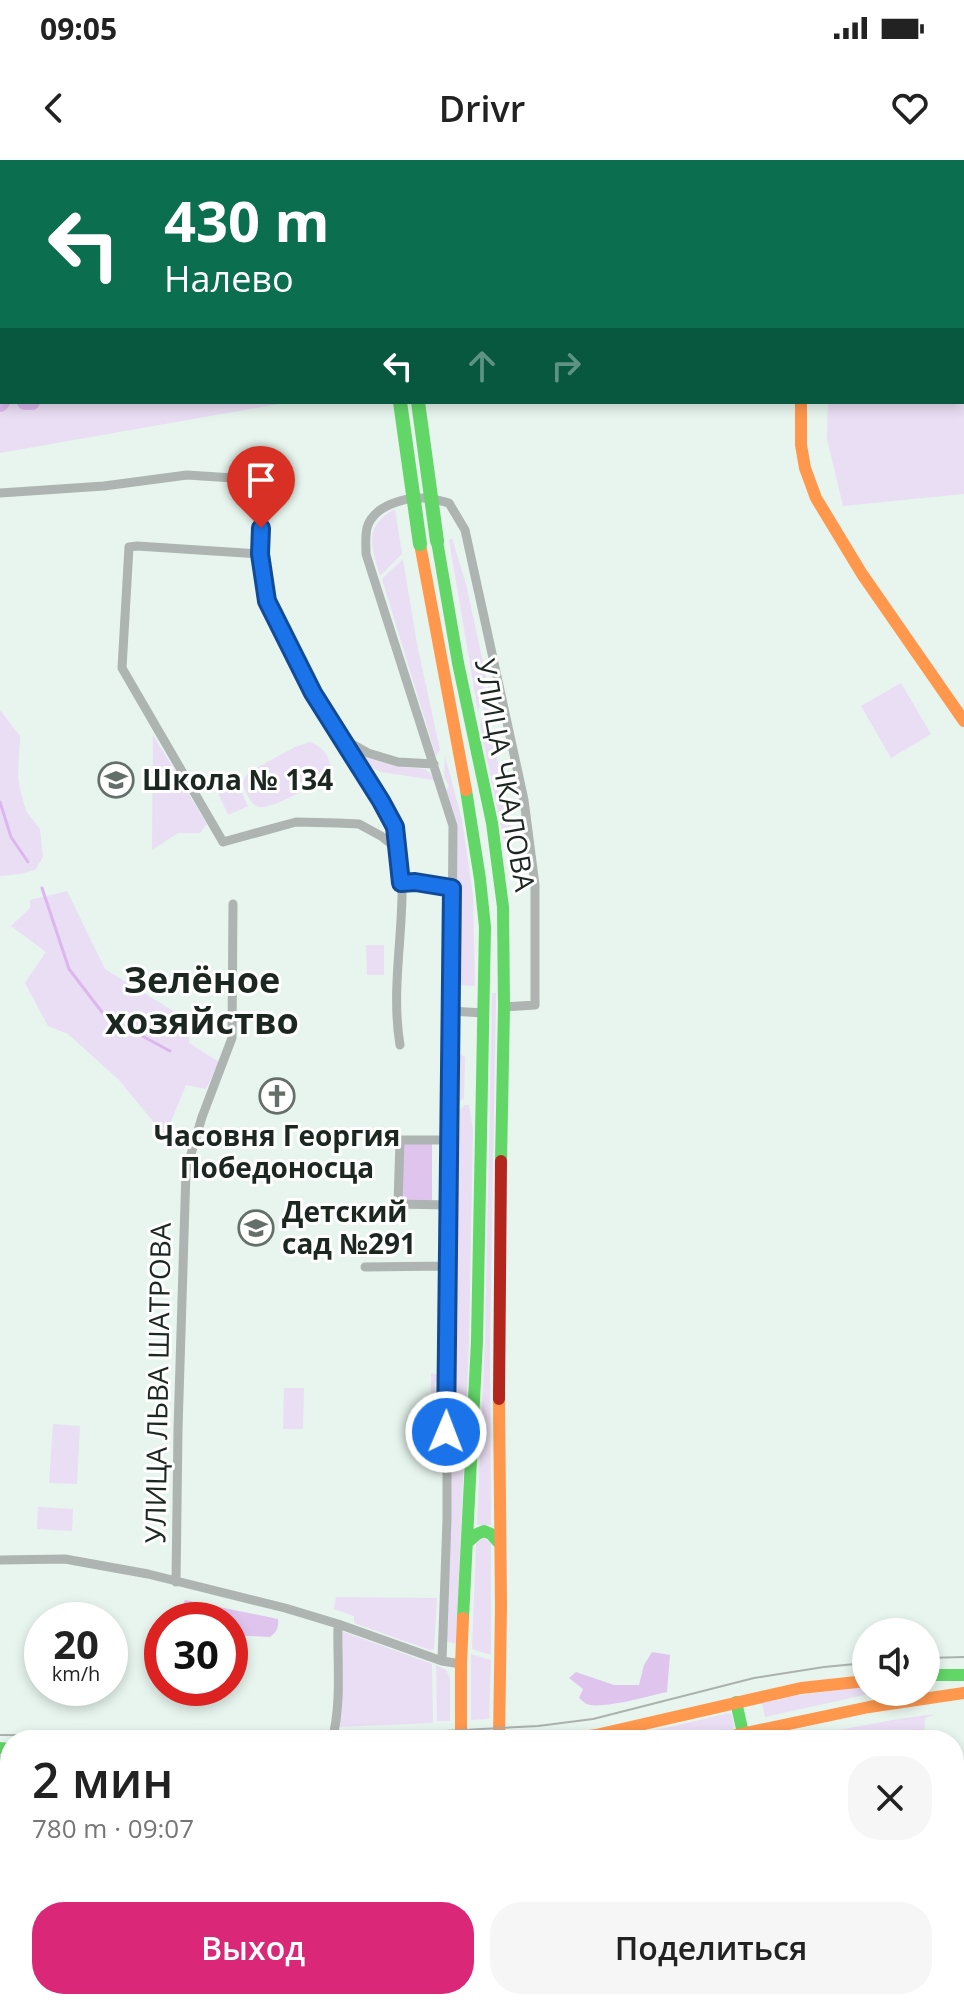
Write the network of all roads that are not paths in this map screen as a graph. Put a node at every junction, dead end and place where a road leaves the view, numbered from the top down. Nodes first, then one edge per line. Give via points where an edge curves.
1 (400, 404) edge
2 (418, 404) edge
3 (801, 404) edge
4 (0, 493) edge
5 (260, 554) junction
6 (964, 721) edge
7 (341, 738) junction
8 (434, 764) junction
9 (399, 850) junction
10 (401, 883) junction
11 (452, 888) junction
12 (233, 904) dead end
13 (504, 1007) junction
14 (451, 1011) junction
15 (483, 1013) junction
16 (400, 1045) dead end
17 (449, 1140) junction
18 (448, 1205) junction
19 (447, 1266) junction
20 (365, 1267) dead end
21 (468, 1542) junction
22 (499, 1543) junction
23 (0, 1560) edge
24 (176, 1582) junction
25 (338, 1624) junction
26 (442, 1661) junction
27 (461, 1664) junction
28 (940, 1675) edge
29 (964, 1675) edge
30 (852, 1683) edge
31 (964, 1693) edge
32 (736, 1702) junction
33 (335, 1730) edge
34 (461, 1730) edge
35 (499, 1730) edge
36 (618, 1730) edge
37 (742, 1730) edge
38 (757, 1730) edge

1 - 15 main road, УЛИЦА ЧКАЛОВА, bridge via 430,609 482,889
2 - 13 main road, УЛИЦА ЧКАЛОВА, bridge via 458,663 492,823 503,907
3 - 6 main road via 801,445 816,498
4 - 5 street via 187,475 264,484
5 - 7 street via 267,601
5 - 9 street via 129,547 122,668 223,842 296,822 338,823 359,824
7 - 8 street via 398,762
7 - 9 street via 395,827
8 - 11 street via 453,826
8 - 13 street via 366,554 367,525 378,513 394,502 424,498 449,503 465,530 524,800 535,885 535,1005
9 - 10 street
10 - 11 street
10 - 16 street via 396,1019
11 - 14 street
12 - 24 street, УЛИЦА ЛЬВА ШАТРОВА via 232,1038 186,1171
13 - 22 main road, УЛИЦА ЧКАЛОВА
14 - 15 street
14 - 17 street
15 - 21 main road, УЛИЦА ЧКАЛОВА
17 - 18 street
17 - 18 street via 400,1140 398,1204
18 - 19 street
19 - 20 street
19 - 26 street
21 - 22 main road via 484,1530
21 - 27 main road, УЛИЦА ЧКАЛОВА
22 - 35 main road, УЛИЦА ЧКАЛОВА
23 - 24 street via 65,1559
24 - 25 street
25 - 26 street
25 - 33 street
26 - 27 street
27 - 34 main road, УЛИЦА ЧКАЛОВА
28 - 29 main road
30 - 32 main road
31 - 38 main road
32 - 36 main road
32 - 37 main road

